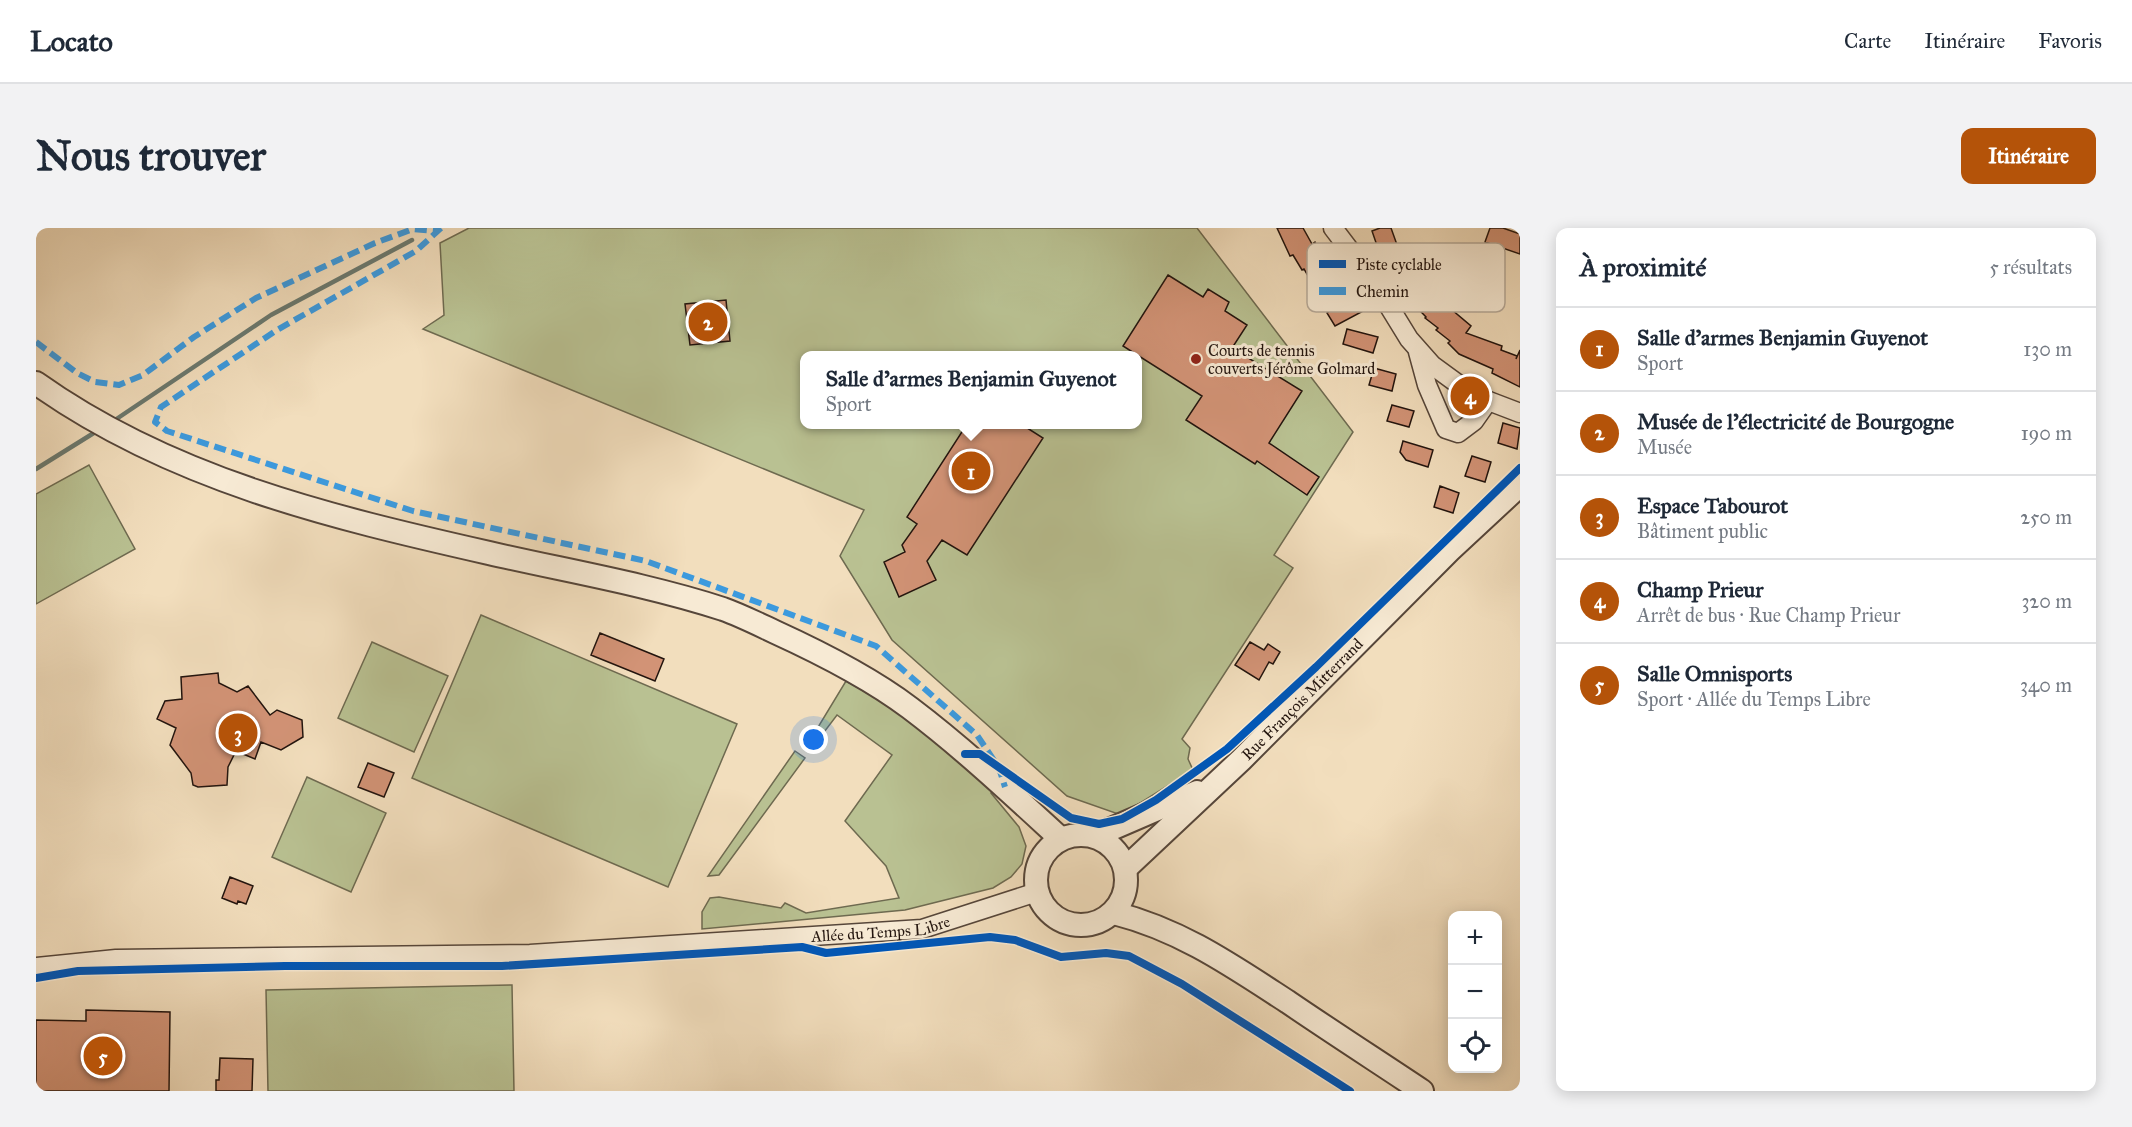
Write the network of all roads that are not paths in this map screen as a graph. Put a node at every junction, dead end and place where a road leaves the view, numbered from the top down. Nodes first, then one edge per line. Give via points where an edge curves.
1 (1333, 228) edge
2 (1344, 243) edge
3 (1393, 312) edge
4 (1418, 351) junction
5 (36, 383) edge
6 (1488, 401) junction
7 (1520, 413) edge
8 (1520, 485) edge
9 (1212, 785) junction
10 (1095, 836) junction
11 (1061, 839) junction
12 (1126, 868) junction
13 (1037, 892) junction
14 (1114, 913) junction
15 (36, 967) edge
16 (1422, 1091) edge

1 - 2 street
3 - 4 street
4 - 6 street via 1446,377
4 - 6 street via 1427,385 1446,429 1458,433 1466,428
5 - 11 street via 123,435 222,482 278,501 725,609 834,661 908,707
6 - 7 street
8 - 9 street, Rue François Mitterrand
9 - 10 street, Rue François Mitterrand
9 - 12 street, Rue François Mitterrand
10 - 11 street via 1083,834
10 - 12 street via 1119,854
11 - 13 street via 1040,861
12 - 14 street via 1126,892
13 - 14 street via 1051,915 1076,926 1103,921
13 - 15 street, Allée du Temps Libre via 922,928 530,954 116,959
14 - 16 street via 1148,921 1181,935

